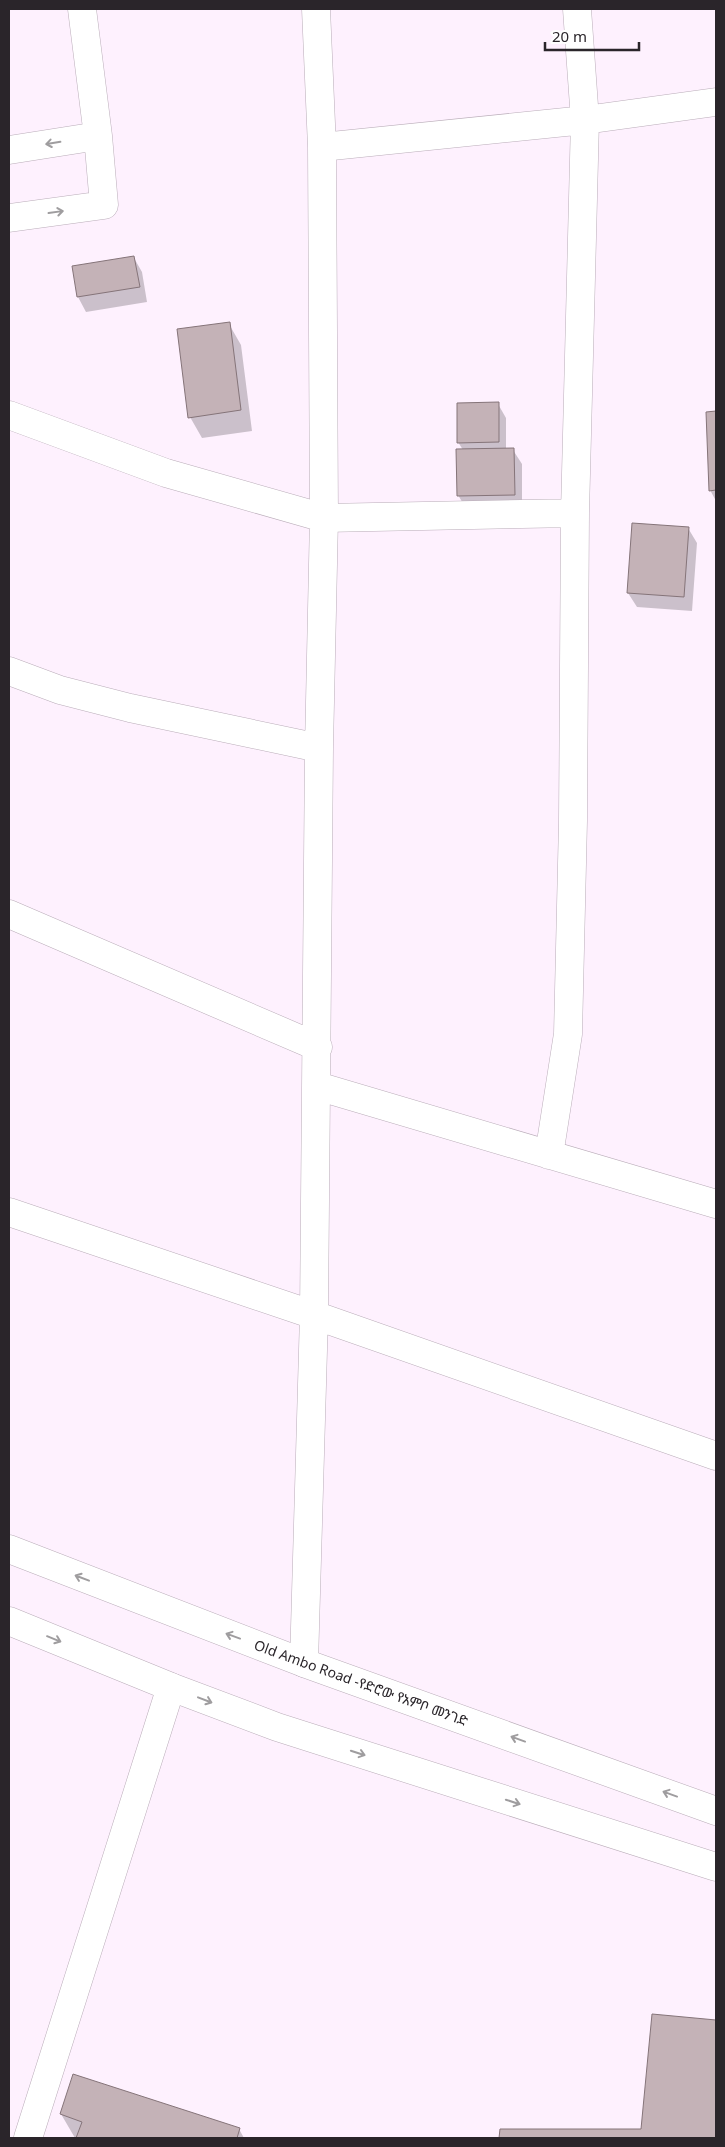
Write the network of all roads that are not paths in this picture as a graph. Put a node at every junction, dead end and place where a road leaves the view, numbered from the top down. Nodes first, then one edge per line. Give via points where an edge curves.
1 (82, 9) edge
2 (316, 9) edge
3 (577, 9) edge
4 (716, 102) edge
5 (585, 120) junction
6 (98, 136) junction
7 (322, 147) junction
8 (9, 150) edge
9 (9, 218) edge
10 (9, 415) edge
11 (575, 513) junction
12 (324, 518) junction
13 (9, 671) edge
14 (319, 748) junction
15 (9, 914) edge
16 (318, 1047) junction
17 (317, 1086) junction
18 (549, 1155) junction
19 (716, 1204) edge
20 (9, 1212) edge
21 (314, 1315) junction
22 (716, 1456) edge
23 (9, 1549) edge
24 (9, 1621) edge
25 (304, 1663) junction
26 (171, 1687) junction
27 (716, 1811) edge
28 (716, 1867) edge
29 (28, 2138) edge

1 - 6 street
2 - 7 street
3 - 5 street
4 - 5 street
5 - 7 street
5 - 11 street
6 -> 8 street
9 -> 6 street via 104,205
7 - 12 street
10 - 12 street via 166,472
11 - 12 street
11 - 18 street via 568,1034
12 - 14 street
13 - 14 street via 60,690 130,708
14 - 16 street
15 - 16 street
16 - 17 street
17 - 18 street
17 - 21 street
18 - 19 street
20 - 21 street
21 - 22 street
21 - 25 street
25 -> 23 street, Old Ambo Road -የድሮው የአምቦ መንገድ
24 -> 26 street
27 -> 25 street, Old Ambo Road -የድሮው የአምቦ መንገድ
26 -> 28 street via 277,1727
26 - 29 street

